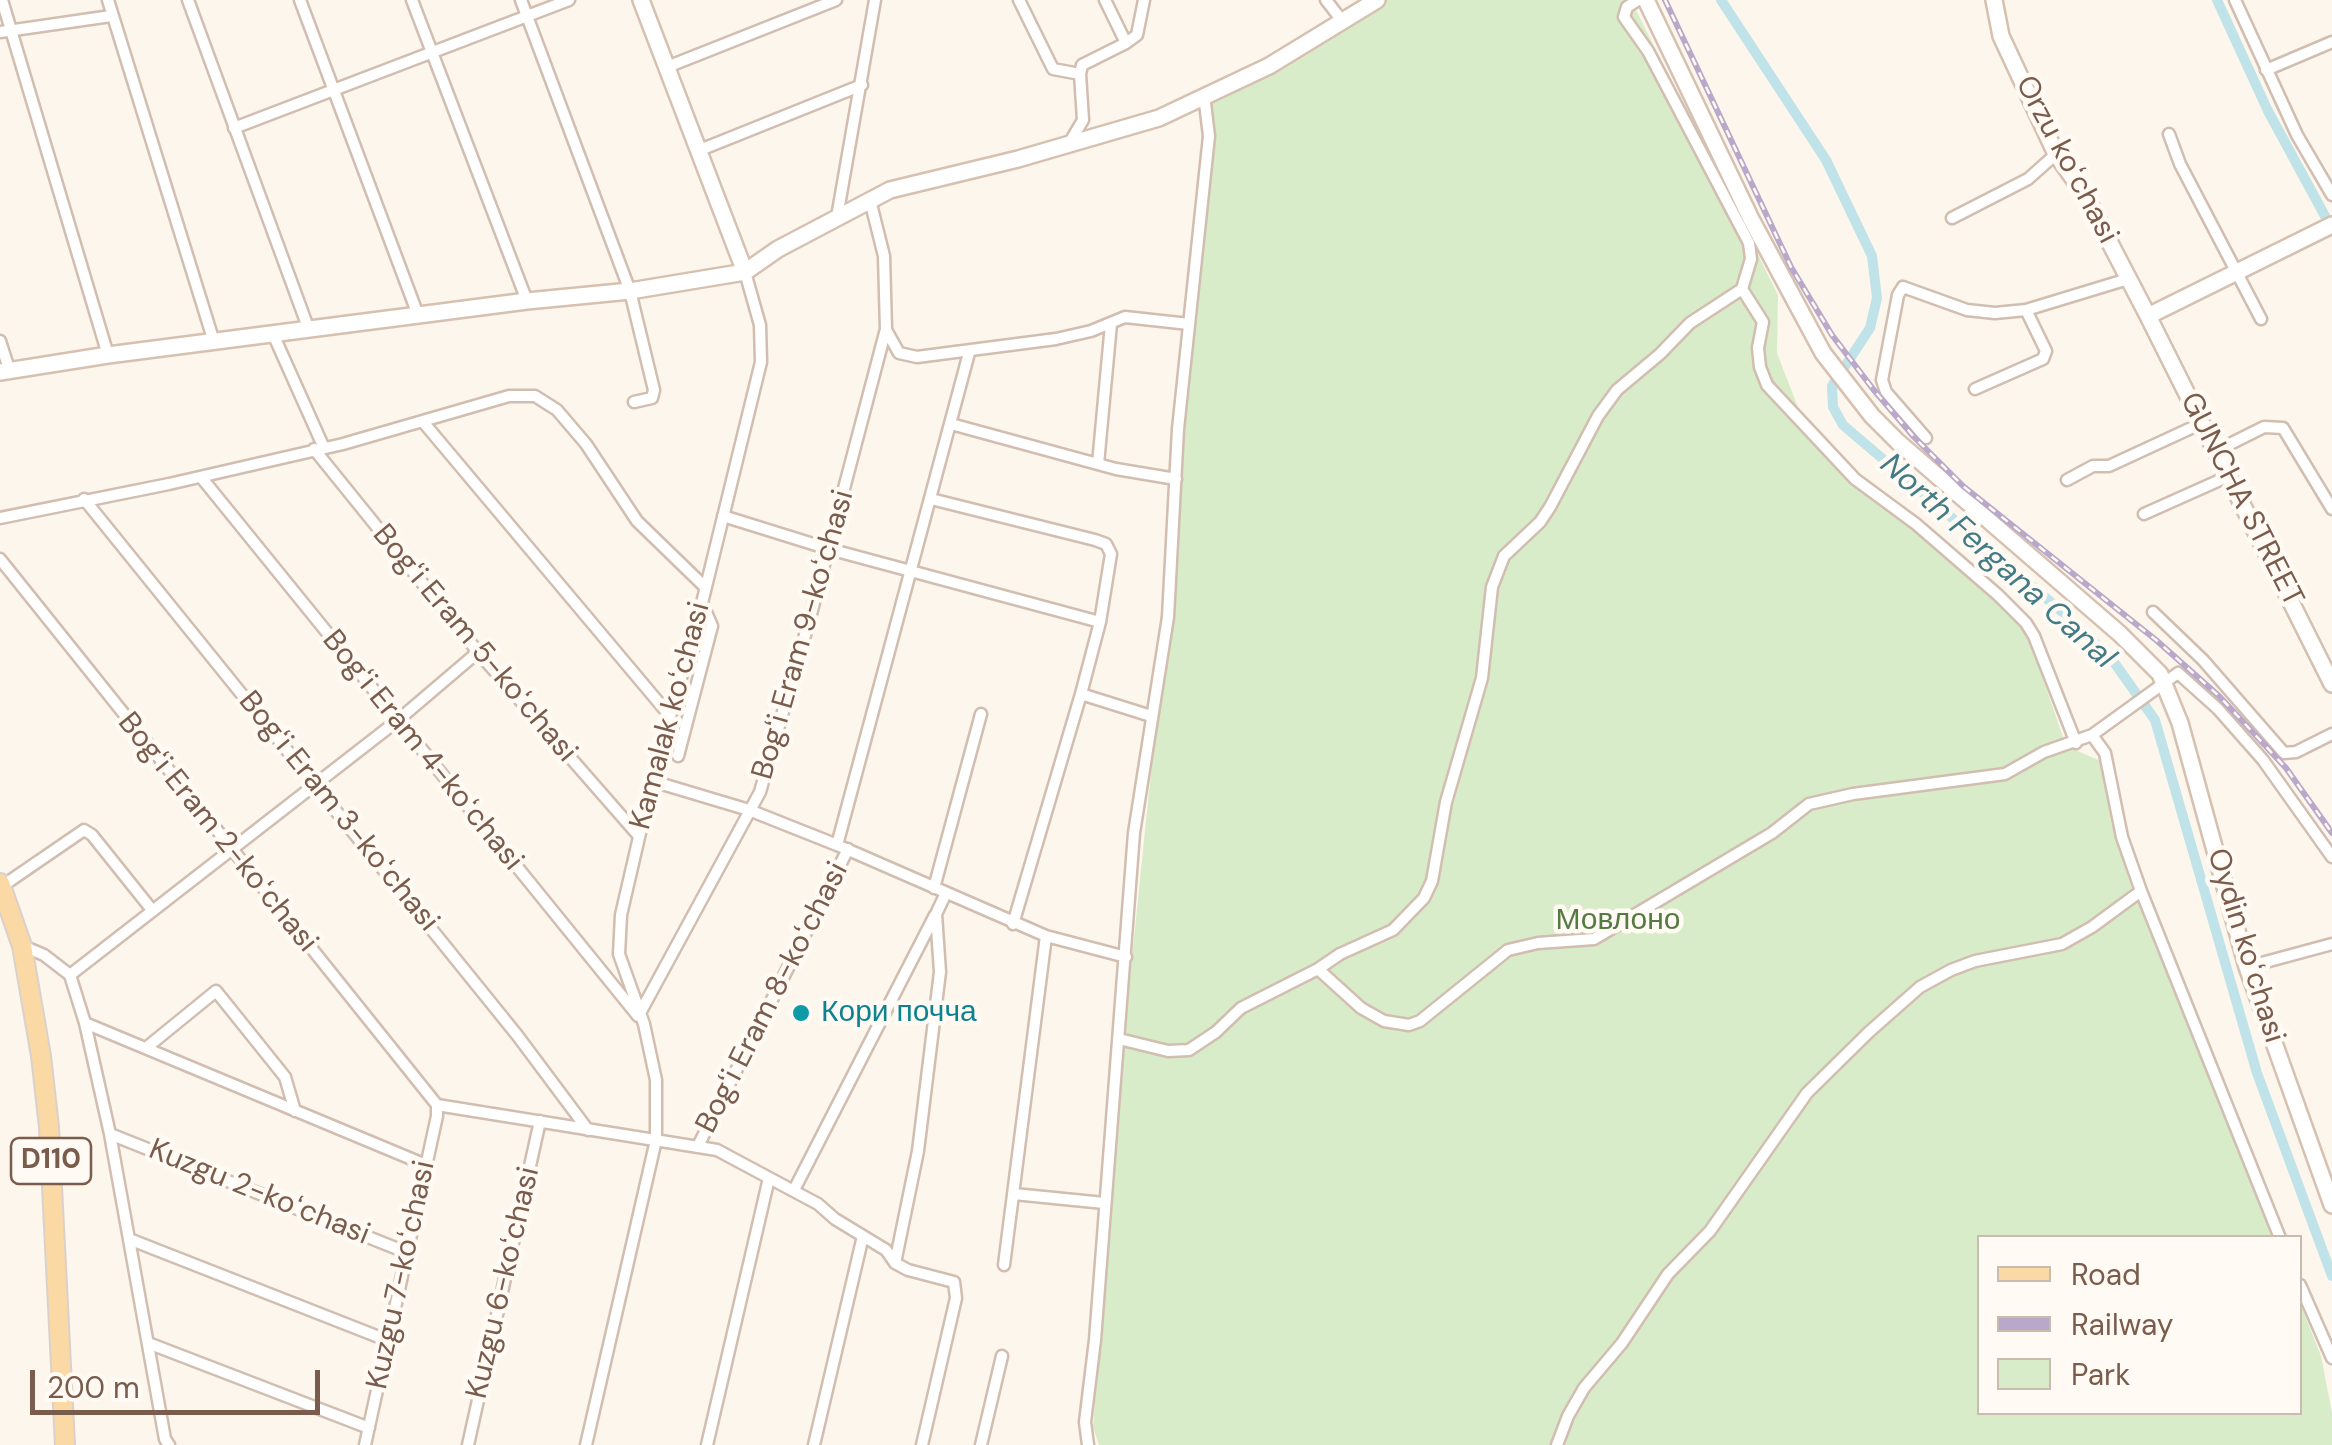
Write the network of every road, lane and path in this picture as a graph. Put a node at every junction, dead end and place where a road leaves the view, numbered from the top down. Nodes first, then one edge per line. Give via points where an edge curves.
1 (2, 0) edge
2 (108, 0) edge
3 (188, 0) edge
4 (300, 0) edge
5 (412, 0) edge
6 (521, 0) edge
7 (569, 0) edge
8 (641, 0) edge
9 (836, 0) edge
10 (874, 0) edge
11 (1018, 0) edge
12 (1104, 0) edge
13 (1144, 0) edge
14 (1326, 0) edge
15 (1377, 0) edge
16 (1638, 0) edge
17 (1646, 0) edge
18 (1994, 0) edge
19 (2235, 0) edge
20 (112, 16) junction
21 (526, 16) junction
22 (1344, 23) junction
23 (6, 31) edge
24 (2332, 42) edge
25 (1126, 43) junction
26 (432, 53) junction
27 (667, 67) junction
28 (2266, 70) junction
29 (1080, 74) junction
30 (862, 85) junction
31 (334, 90) junction
32 (1204, 95) junction
33 (234, 128) junction
34 (2170, 134) dead end
35 (1066, 146) junction
36 (700, 150) junction
37 (2056, 154) junction
38 (2332, 195) edge
39 (870, 200) junction
40 (837, 217) junction
41 (1952, 218) dead end
42 (2325, 230) edge
43 (745, 272) junction
44 (2237, 274) junction
45 (2128, 279) junction
46 (1742, 289) junction
47 (630, 292) junction
48 (527, 301) junction
49 (2026, 310) junction
50 (418, 315) junction
51 (2148, 316) junction
52 (2261, 320) dead end
53 (1111, 324) junction
54 (1189, 324) junction
55 (886, 328) junction
56 (309, 330) junction
57 (273, 334) junction
58 (0, 341) edge
59 (214, 342) junction
60 (969, 352) junction
61 (108, 355) junction
62 (5, 372) edge
63 (1975, 390) dead end
64 (634, 402) dead end
65 (424, 422) junction
66 (2202, 423) junction
67 (951, 424) junction
68 (1926, 438) dead end
69 (319, 448) junction
70 (2216, 451) junction
71 (1098, 464) junction
72 (2229, 476) junction
73 (201, 477) junction
74 (1176, 478) junction
75 (2067, 480) dead end
76 (84, 499) junction
77 (931, 499) junction
78 (2332, 509) edge
79 (2144, 514) dead end
80 (723, 516) junction
81 (0, 518) edge
82 (829, 549) junction
83 (0, 559) edge
84 (912, 571) junction
85 (705, 587) junction
86 (702, 603) junction
87 (2153, 612) dead end
88 (1100, 622) junction
89 (478, 652) junction
90 (2332, 684) edge
91 (2161, 686) junction
92 (1081, 694) junction
93 (980, 714) dead end
94 (670, 716) junction
95 (1150, 716) junction
96 (397, 721) junction
97 (2332, 734) edge
98 (2092, 735) junction
99 (2076, 743) junction
100 (678, 756) dead end
101 (652, 782) junction
102 (316, 783) junction
103 (749, 810) junction
104 (638, 835) junction
105 (842, 847) junction
106 (230, 849) junction
107 (2332, 857) edge
108 (1, 885) edge
109 (934, 888) junction
110 (2141, 891) junction
111 (946, 893) junction
112 (152, 910) junction
113 (936, 914) junction
114 (1013, 924) junction
115 (1046, 936) junction
116 (2332, 944) edge
117 (22, 946) junction
118 (1126, 957) junction
119 (2247, 967) junction
120 (1318, 969) junction
121 (70, 974) junction
122 (642, 1019) junction
123 (84, 1023) junction
124 (1119, 1039) junction
125 (146, 1048) junction
126 (436, 1104) junction
127 (295, 1111) junction
128 (540, 1121) junction
129 (588, 1130) junction
130 (110, 1134) junction
131 (656, 1140) junction
132 (698, 1146) junction
133 (426, 1165) junction
134 (769, 1178) junction
135 (794, 1190) junction
136 (1014, 1194) junction
137 (1104, 1203) junction
138 (2332, 1205) edge
139 (2279, 1235) edge
140 (863, 1236) junction
141 (129, 1239) junction
142 (408, 1253) junction
143 (895, 1263) junction
144 (1004, 1265) dead end
145 (2302, 1290) edge
146 (390, 1340) junction
147 (148, 1343) junction
148 (1002, 1356) dead end
149 (2332, 1358) edge
150 (369, 1428) junction
151 (65, 1445) edge
152 (169, 1445) edge
153 (365, 1445) edge
154 (468, 1445) edge
155 (586, 1445) edge
156 (707, 1445) edge
157 (814, 1445) edge
158 (922, 1445) edge
159 (981, 1445) edge
160 (1088, 1445) edge
161 (1557, 1445) edge

1 - 23 street
2 - 20 street
3 - 33 street
4 - 31 street
5 - 26 street
6 - 21 street
7 - 21 street
8 - 27 street, Kamalak koʻchasi
9 - 27 street
10 - 30 street
11 - 29 street via 1053,69
12 - 25 street
13 - 25 street via 1137,35
14 - 22 street
15 - 22 street
16 - 46 street via 1624,17 1749,243
17 - 91 street via 1823,354 1898,442 2120,634 2150,662
18 - 37 street, Orzu koʻchasi via 2001,36
19 - 28 street
20 - 23 street
20 - 59 street
21 - 26 street
21 - 47 street
22 - 32 street
23 - 61 street
24 - 28 street
25 - 29 street via 1087,62
26 - 31 street
26 - 48 street
27 - 36 street, Kamalak koʻchasi
28 - 38 street
29 - 35 street via 1081,127
30 - 36 street
30 - 40 street
31 - 33 street
31 - 50 street
32 - 35 street via 1159,118
32 - 54 street via 1209,136
33 - 56 street
34 - 44 street
35 - 39 street
36 - 43 street, Kamalak koʻchasi
37 - 41 street via 2028,178
37 - 45 street, Orzu koʻchasi
39 - 40 street
39 - 55 street, Bogʻi Eram 9-koʻchasi via 884,256
40 - 43 street
42 - 44 street
43 - 47 street
43 - 80 street, Kamalak koʻchasi via 762,362
44 - 51 street
44 - 52 street
45 - 49 street
45 - 51 street, Orzu koʻchasi
46 - 99 street via 1763,322 1758,348 1767,386 1855,479 2026,623
46 - 120 street via 1690,323 1616,390 1540,522 1504,556 1492,587 1482,678 1446,802 1432,881 1392,930
47 - 48 street
47 - 64 street via 654,390 652,398
48 - 50 street
49 - 63 street via 2046,351 2043,359
49 - 68 street via 1967,310 1908,287 1900,290 1882,380
50 - 56 street
51 - 66 street, GUNCHA STREET
53 - 54 street via 1133,317
53 - 60 street
53 - 71 street
54 - 74 street
55 - 60 street via 907,357
55 - 82 street, Bogʻi Eram 9-koʻchasi
56 - 57 street
57 - 59 street
57 - 69 street, Bogʻi Eram 5-koʻchasi
58 - 62 street
59 - 61 street
60 - 67 street, Bogʻi Eram 8-koʻchasi
61 - 62 street
65 - 69 street
65 - 85 street via 509,396 547,403 586,444 637,521
65 - 94 street
66 - 70 street, GUNCHA STREET
66 - 75 street
67 - 71 street
67 - 77 street, Bogʻi Eram 8-koʻchasi
69 - 73 street
69 - 89 street, Bogʻi Eram 5-koʻchasi
70 - 72 street, GUNCHA STREET
70 - 78 street via 2264,427 2283,428
71 - 74 street
72 - 79 street
72 - 90 street, GUNCHA STREET
73 - 76 street
73 - 96 street, Bogʻi Eram 4-koʻchasi
74 - 95 street via 1168,617
76 - 81 street
76 - 102 street, Bogʻi Eram 3-koʻchasi
77 - 84 street, Bogʻi Eram 8-koʻchasi
77 - 88 street via 1106,544 1111,561
80 - 82 street
80 - 85 street, Kamalak koʻchasi
82 - 84 street
82 - 103 street, Bogʻi Eram 9-koʻchasi via 760,792
83 - 106 street, Bogʻi Eram 2-koʻchasi
84 - 88 street
84 - 105 street, Bogʻi Eram 8-koʻchasi
85 - 86 street, Kamalak koʻchasi
86 - 94 street, Kamalak koʻchasi
86 - 100 street via 712,626
87 - 97 street via 2284,753
88 - 92 street
89 - 96 street
89 - 104 street, Bogʻi Eram 5-koʻchasi
91 - 98 street
91 - 107 street via 2178,673 2218,709
91 - 119 street, Oydin koʻchasi via 2180,723
92 - 95 street
92 - 114 street
93 - 109 street
94 - 101 street, Kamalak koʻchasi
95 - 118 street
96 - 102 street
96 - 122 street, Bogʻi Eram 4-koʻchasi
98 - 99 street
98 - 110 street via 2105,753
99 - 120 street via 2005,774 1809,804 1594,939 1508,950 1408,1025 1384,1022 1360,1008
101 - 103 street
101 - 104 street, Kamalak koʻchasi
102 - 106 street
102 - 129 street, Bogʻi Eram 3-koʻchasi
103 - 105 street, Bogʻi Eram 9-koʻchasi
103 - 122 street
104 - 122 street, Kamalak koʻchasi via 618,954
105 - 109 street, Bogʻi Eram 9-koʻchasi
105 - 132 street, Bogʻi Eram 8-koʻchasi
106 - 112 street
106 - 126 street, Bogʻi Eram 2-koʻchasi
108 - 112 street via 84,830
108 - 117 main road, D110
109 - 111 street, Bogʻi Eram 9-koʻchasi
110 - 139 street
110 - 161 street via 2062,944 1951,970 1920,987 1869,1032 1807,1093 1710,1231 1668,1274 1584,1388
111 - 113 street
111 - 114 street, Bogʻi Eram 9-koʻchasi
112 - 121 street
113 - 135 street
113 - 143 street via 938,990 918,1150
114 - 115 street, Bogʻi Eram 9-koʻchasi
115 - 118 street, Bogʻi Eram 9-koʻchasi
115 - 136 street
116 - 119 street
117 - 121 street
117 - 151 main road, D110 via 49,1128
118 - 124 street
119 - 138 street, Oydin koʻchasi
120 - 124 street via 1241,1008 1189,1050
121 - 123 street
122 - 131 street, Kamalak koʻchasi via 656,1080
123 - 125 street
123 - 130 street
124 - 137 street
125 - 127 street
125 - 127 street via 216,991 285,1077
126 - 128 street
126 - 133 street, Kuzgu 7-koʻchasi
127 - 133 street
128 - 129 street
128 - 154 street, Kuzgu 6-koʻchasi
129 - 131 street
130 - 141 street
130 - 142 street, Kuzgu 2-koʻchasi
131 - 132 street
131 - 155 street, Kamalak koʻchasi
132 - 134 street
133 - 142 street, Kuzgu 7-koʻchasi
134 - 135 street
134 - 156 street
135 - 140 street
136 - 137 street
136 - 144 street
137 - 160 street
140 - 143 street
140 - 157 street
141 - 146 street
141 - 147 street
142 - 146 street, Kuzgu 7-koʻchasi
143 - 158 street via 954,1282 956,1298
145 - 149 street
146 - 150 street, Kuzgu 7-koʻchasi
147 - 150 street
147 - 152 street
148 - 159 street
150 - 153 street, Kuzgu 7-koʻchasi

